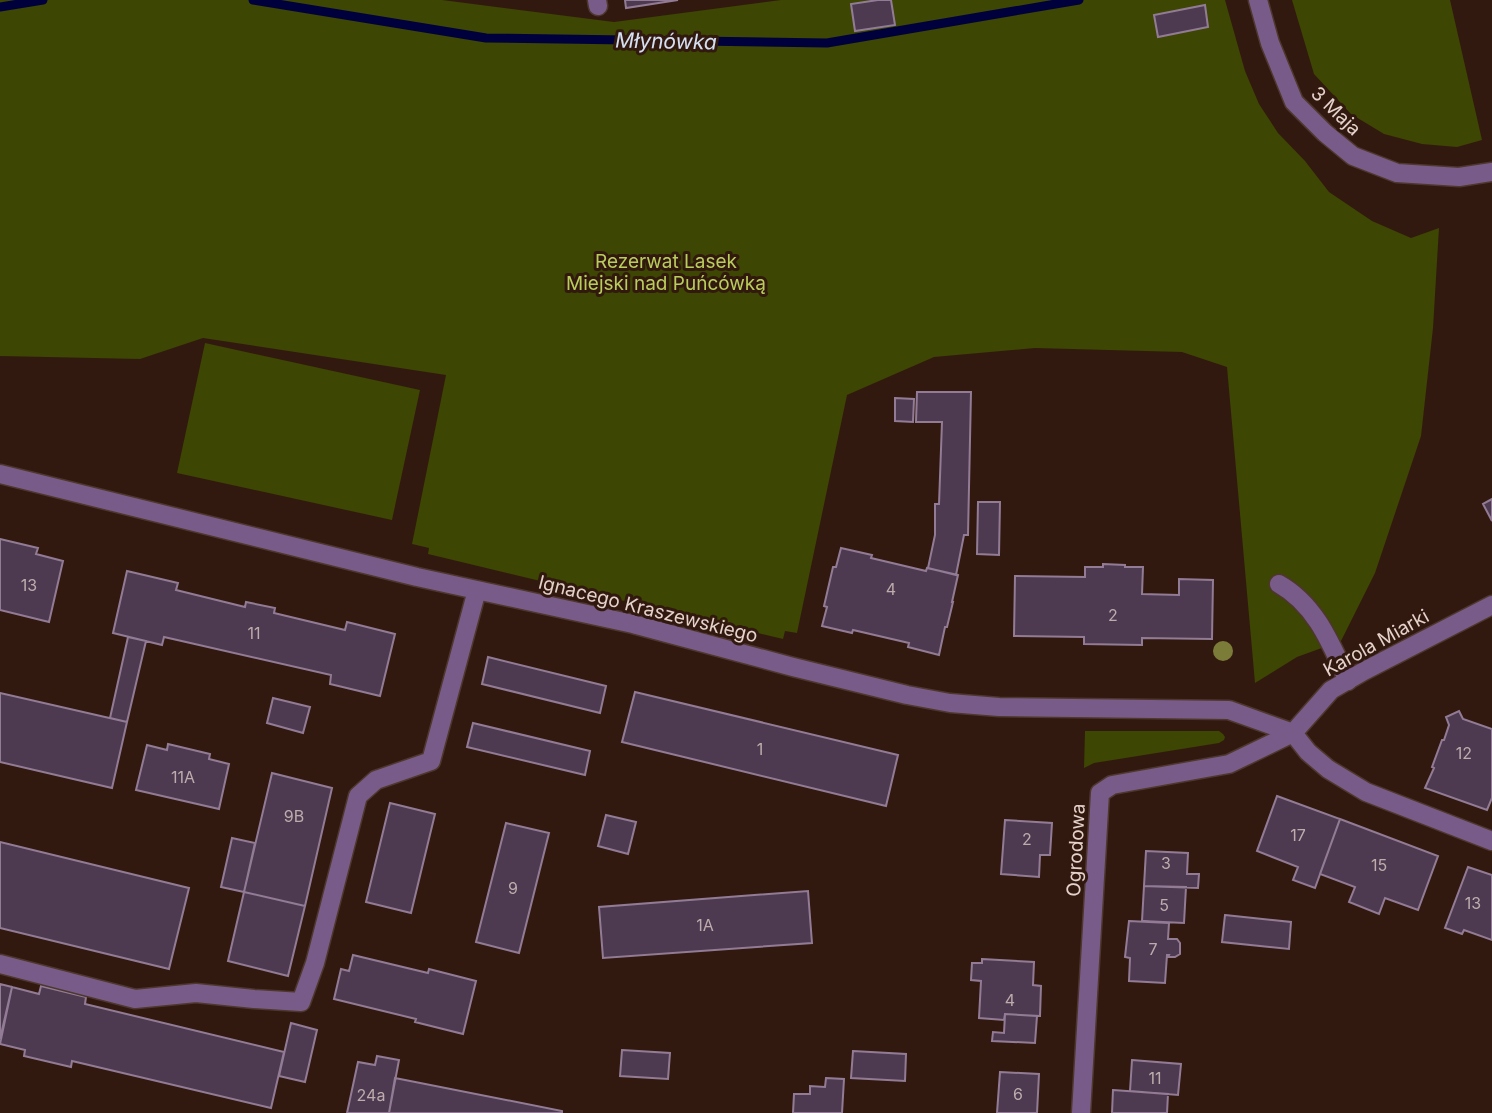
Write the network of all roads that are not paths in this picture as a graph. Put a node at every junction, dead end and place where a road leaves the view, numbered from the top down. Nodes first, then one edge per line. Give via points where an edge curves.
1 (1258, 0) edge
2 (1492, 172) edge
3 (0, 474) edge
4 (1279, 584) dead end
5 (477, 590) junction
6 (1492, 605) edge
7 (1348, 681) junction
8 (1293, 733) junction
9 (1492, 841) edge
10 (0, 964) edge
11 (1081, 1113) edge

1 - 2 street, 3 Maja via 1294,102 1353,156 1397,173 1459,177
3 - 5 street, Ignacego Kraszewskiego
4 - 7 street via 1308,607
5 - 8 street, Ignacego Kraszewskiego via 950,703 1229,710
5 - 10 street via 431,761 376,780 358,796 301,1002 196,993 135,999
6 - 7 street, Karola Miarki
7 - 8 street, Karola Miarki via 1331,690
8 - 9 street via 1328,769 1366,792
8 - 11 street, Ogrodowa via 1230,764 1111,785 1100,793

